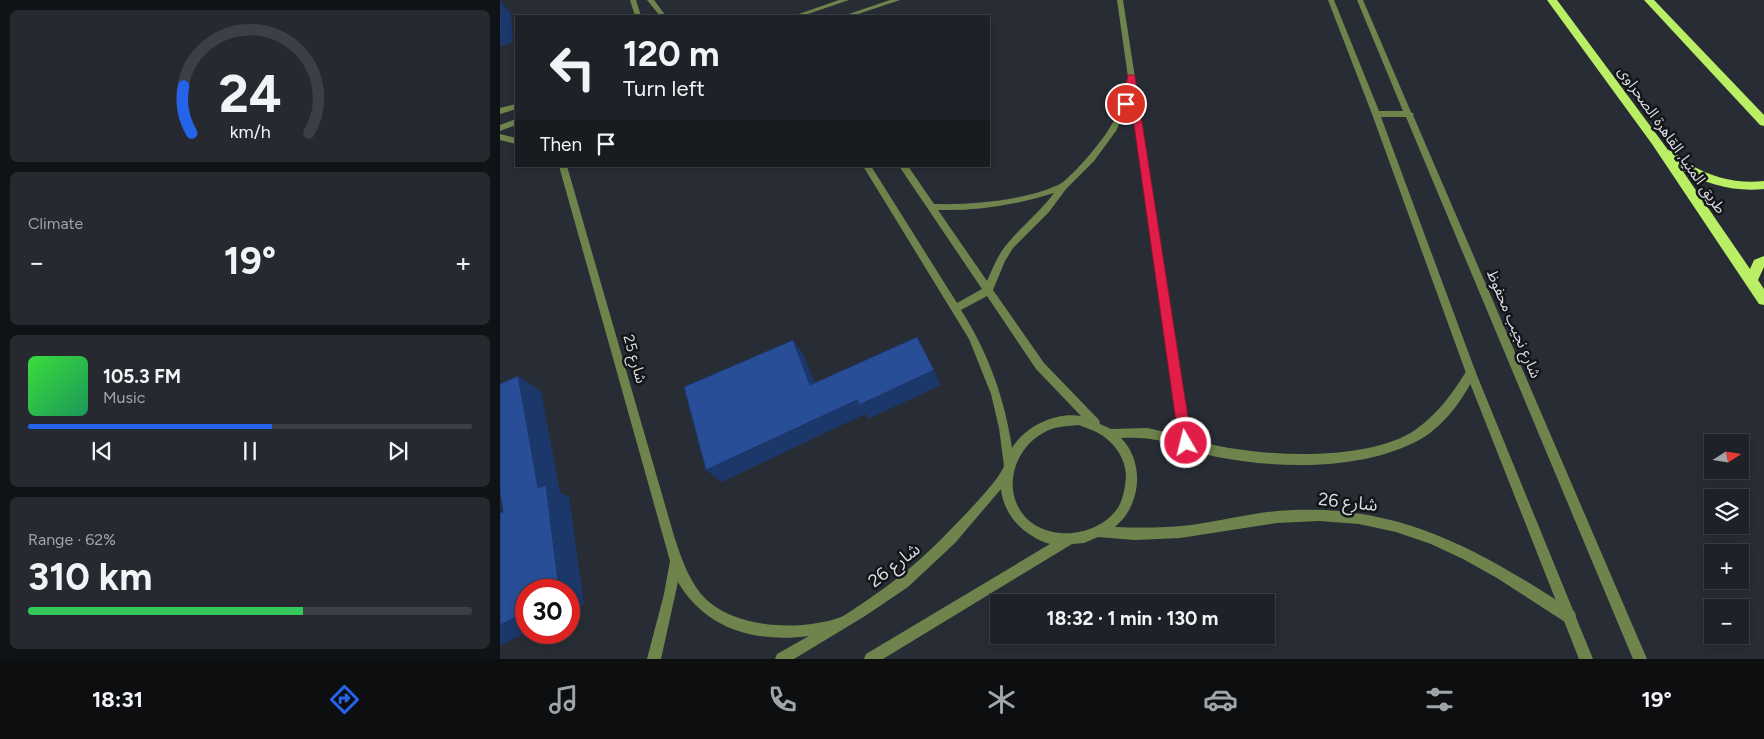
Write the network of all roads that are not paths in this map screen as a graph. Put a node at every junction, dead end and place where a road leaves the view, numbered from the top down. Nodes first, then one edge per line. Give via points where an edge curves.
1 (633, 0) edge
2 (846, 0) edge
3 (897, 0) edge
4 (1120, 0) edge
5 (1331, 0) edge
6 (1360, 0) edge
7 (1552, 0) edge
8 (1648, 0) edge
9 (652, 2) edge
10 (637, 13) edge
11 (662, 15) edge
12 (799, 15) edge
13 (849, 15) edge
14 (1131, 77) junction
15 (515, 106) edge
16 (500, 111) edge
17 (1376, 114) junction
18 (1410, 114) junction
19 (515, 122) edge
20 (1764, 122) edge
21 (500, 128) edge
22 (500, 137) edge
23 (515, 141) edge
24 (1656, 142) junction
25 (563, 167) edge
26 (868, 167) edge
27 (904, 167) edge
28 (1764, 185) edge
29 (1063, 187) junction
30 (932, 207) junction
31 (1764, 261) edge
32 (1751, 280) junction
33 (988, 291) junction
34 (1764, 300) edge
35 (956, 308) junction
36 (1471, 373) junction
37 (1096, 424) junction
38 (1112, 434) junction
39 (1186, 443) junction
40 (1008, 469) junction
41 (1101, 532) junction
42 (1068, 540) junction
43 (676, 560) junction
44 (1570, 617) junction
45 (841, 623) junction
46 (654, 659) edge
47 (782, 659) edge
48 (871, 659) edge
49 (1586, 659) edge
50 (1640, 659) edge

1 - 10 street
2 - 12 street
3 - 13 street
4 - 14 street
5 - 17 street
6 - 18 street, شارع نجيب محفوظ
7 - 24 highway, طريق المنيا, القاهرة الصحراوى
8 - 20 highway
9 - 10 street
9 - 11 street
14 - 29 street via 1126,104 1112,132 1091,160
14 - 39 street
15 - 16 street
17 - 18 street
17 - 36 street
18 - 50 street, شارع نجيب محفوظ
19 - 21 street
22 - 23 street
24 - 28 highway via 1673,159 1699,174 1728,184
24 - 32 highway, طريق المنيا, القاهرة الصحراوى
25 - 43 street, شارع 25
26 - 35 street
27 - 30 street
29 - 30 street via 1013,202 959,208
29 - 33 street via 1046,210 1010,246
30 - 33 street
31 - 32 highway
32 - 34 highway, طريق المنيا, القاهرة الصحراوى
33 - 35 street
33 - 37 street via 1040,366
35 - 40 street via 973,337 996,394 1004,428
36 - 39 street via 1437,420 1413,437 1383,449 1350,456 1284,459 1219,452
36 - 44 street
37 - 38 street
37 - 40 street via 1079,420 1044,426 1017,449
38 - 39 street via 1150,434
38 - 41 street via 1124,447 1131,464 1133,483 1128,502 1117,519
40 - 42 street via 1007,490 1011,506 1020,520 1033,531 1050,538
40 - 45 street, شارع 26 via 967,523 942,548 887,595
41 - 42 street
41 - 44 street, شارع 26 via 1161,534 1278,517 1358,518 1399,527 1482,560
42 - 48 street
43 - 45 street, شارع 25 via 684,580 697,597 732,623 784,633 813,631
43 - 46 street, شارع 25
44 - 49 street
45 - 47 street, شارع 26

